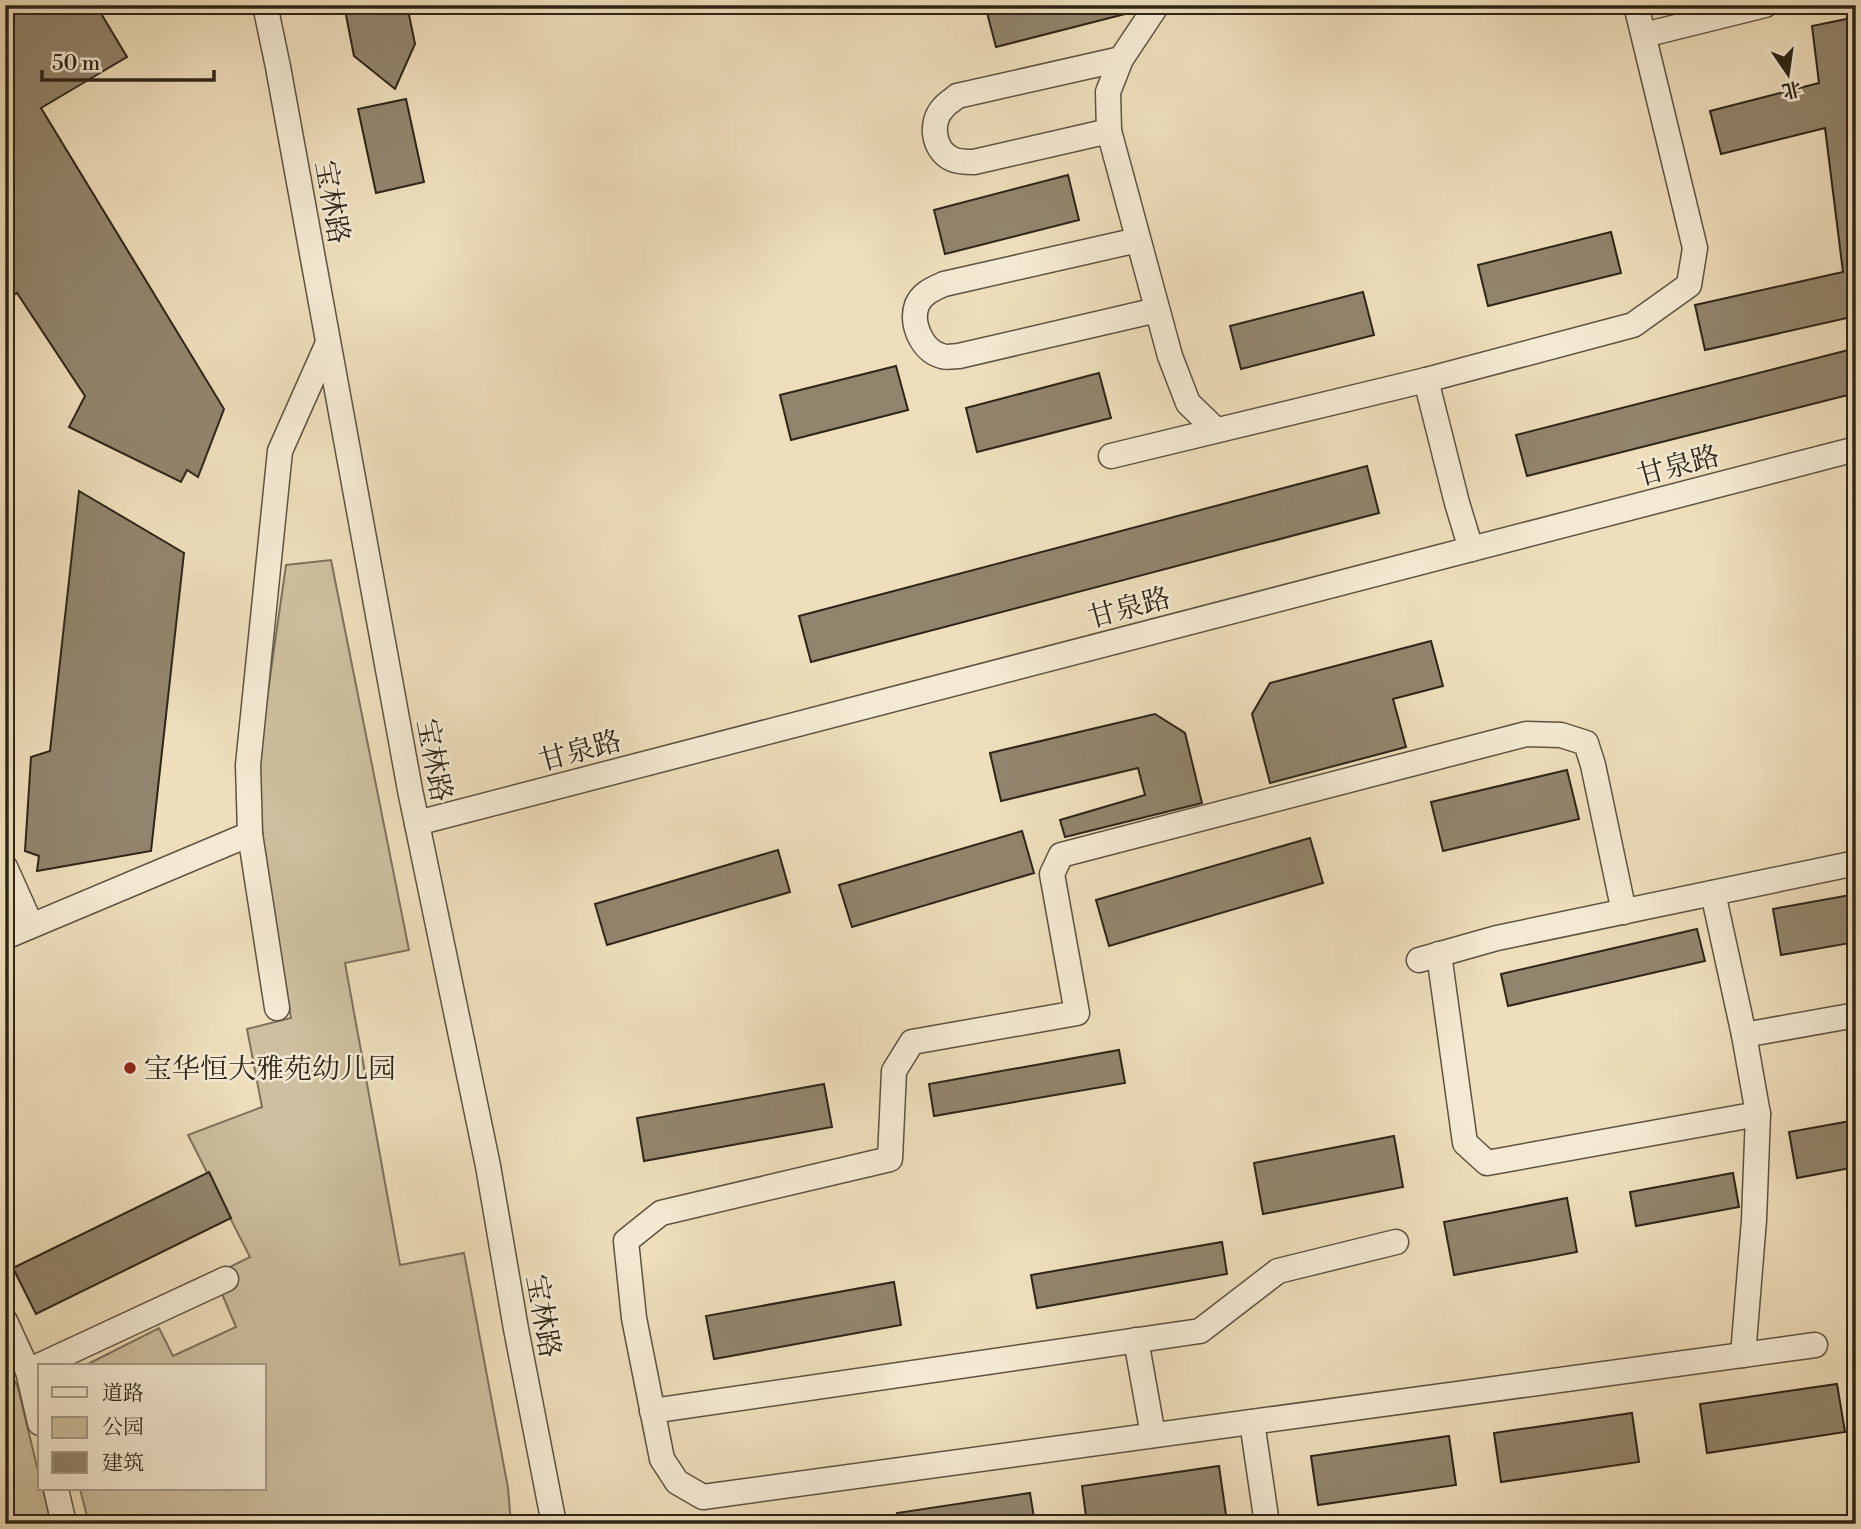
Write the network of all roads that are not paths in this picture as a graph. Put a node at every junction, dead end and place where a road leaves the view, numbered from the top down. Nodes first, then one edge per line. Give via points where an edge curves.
1 (265, 5) edge
2 (1157, 5) edge
3 (1636, 5) edge
4 (1765, 5) edge
5 (1644, 35) junction
6 (1121, 59) junction
7 (1109, 131) junction
8 (1138, 240) junction
9 (1157, 310) junction
10 (328, 343) junction
11 (1426, 380) junction
12 (1216, 430) junction
13 (1856, 449) edge
14 (1111, 456) dead end
15 (1471, 549) junction
16 (417, 823) junction
17 (250, 834) junction
18 (1856, 863) edge
19 (5, 867) edge
20 (1713, 893) junction
21 (1623, 912) junction
22 (31, 925) junction
23 (5, 937) edge
24 (277, 1008) dead end
25 (1856, 1015) edge
26 (1744, 1035) junction
27 (1758, 1114) junction
28 (1396, 1242) dead end
29 (226, 1279) dead end
30 (5, 1321) edge
31 (1136, 1340) junction
32 (1815, 1345) dead end
33 (1743, 1355) junction
34 (43, 1364) edge
35 (38, 1366) edge
36 (28, 1371) junction
37 (652, 1411) junction
38 (38, 1414) edge
39 (1252, 1422) junction
40 (1153, 1436) junction
41 (56, 1490) edge
42 (64, 1524) edge
43 (554, 1524) edge
44 (1267, 1524) edge

1 - 10 street, 宝林路
2 - 6 street
3 - 5 street
4 - 5 street
5 - 11 street via 1695,248 1689,285 1633,325
6 - 7 street via 1108,92
6 - 7 street via 957,96 942,108 935,124 941,151 954,160 974,162
7 - 8 street
8 - 9 street
8 - 9 street via 944,285 927,292 917,304 915,319 927,348 942,356 959,356
9 - 12 street via 1188,403
10 - 16 street, 宝林路
10 - 17 street via 280,451 248,765
11 - 12 street
11 - 15 street
12 - 14 street
13 - 15 street, 甘泉路
15 - 16 street, 甘泉路
16 - 43 street, 宝林路 via 488,1166
17 - 22 street
17 - 24 street
18 - 20 street
19 - 22 street
20 - 21 street
20 - 26 street
21 - 27 street via 1429,957 1465,1143 1487,1163
21 - 37 street via 1586,743 1562,735 1526,734 1061,855 1052,874 1077,1013 912,1042 894,1071 890,1159 661,1213 626,1241 634,1318
22 - 23 street
25 - 26 street
26 - 27 street
27 - 33 street
28 - 31 street via 1278,1271 1200,1331
29 - 34 street
30 - 36 street
31 - 37 street
31 - 40 street
32 - 33 street
33 - 39 street
35 - 36 street
36 - 38 street
37 - 40 street via 662,1459 677,1482 703,1497
39 - 40 street
39 - 44 street
41 - 42 street

